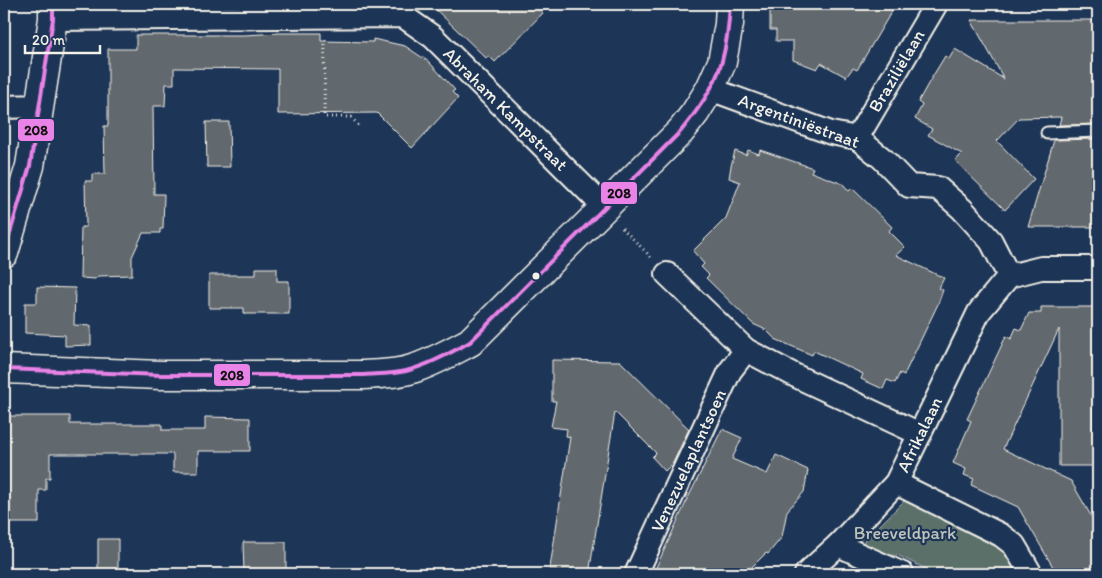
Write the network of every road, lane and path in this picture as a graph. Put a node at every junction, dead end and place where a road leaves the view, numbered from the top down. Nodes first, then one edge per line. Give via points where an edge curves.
1 (730, 4) edge
2 (936, 4) edge
3 (400, 10) edge
4 (53, 11) edge
5 (325, 16) junction
6 (710, 89) junction
7 (40, 106) junction
8 (4, 107) edge
9 (360, 127) dead end
10 (1098, 131) edge
11 (1047, 133) dead end
12 (858, 138) junction
13 (604, 207) junction
14 (4, 253) edge
15 (1098, 268) edge
16 (667, 274) joint
17 (1010, 276) junction
18 (746, 350) junction
19 (4, 369) edge
20 (920, 434) junction
21 (896, 483) junction
22 (838, 545) junction
23 (636, 574) edge
24 (806, 574) edge
25 (903, 574) edge
26 (1031, 574) edge

1 - 6 street via 722,62
2 - 12 street, Braziliëlaan
3 - 5 street, Abraham Kampstraat
3 - 13 street, Abraham Kampstraat via 434,37
4 - 5 street, Abraham Kampstraat
4 - 7 street
5 - 9 path via 324,117 351,117
6 - 12 street, Argentiniëstraat via 831,133
6 - 13 street via 681,131
7 - 8 street
7 - 14 street via 30,166
10 - 11 lane
12 - 17 street, Argentiniëstraat via 909,186 938,188 962,209 991,241
13 - 16 path
13 - 19 street via 470,342 412,369 364,375 161,375
15 - 17 street via 1041,268
16 - 18 street
17 - 20 street, Afrikalaan via 979,312
18 - 20 street
18 - 23 street, Venezuelaplantsoen via 730,371
20 - 21 street, Afrikalaan
21 - 22 street, Afrikalaan
21 - 26 street via 1001,535 1014,544
22 - 24 street, Afrikalaan
22 - 25 street

